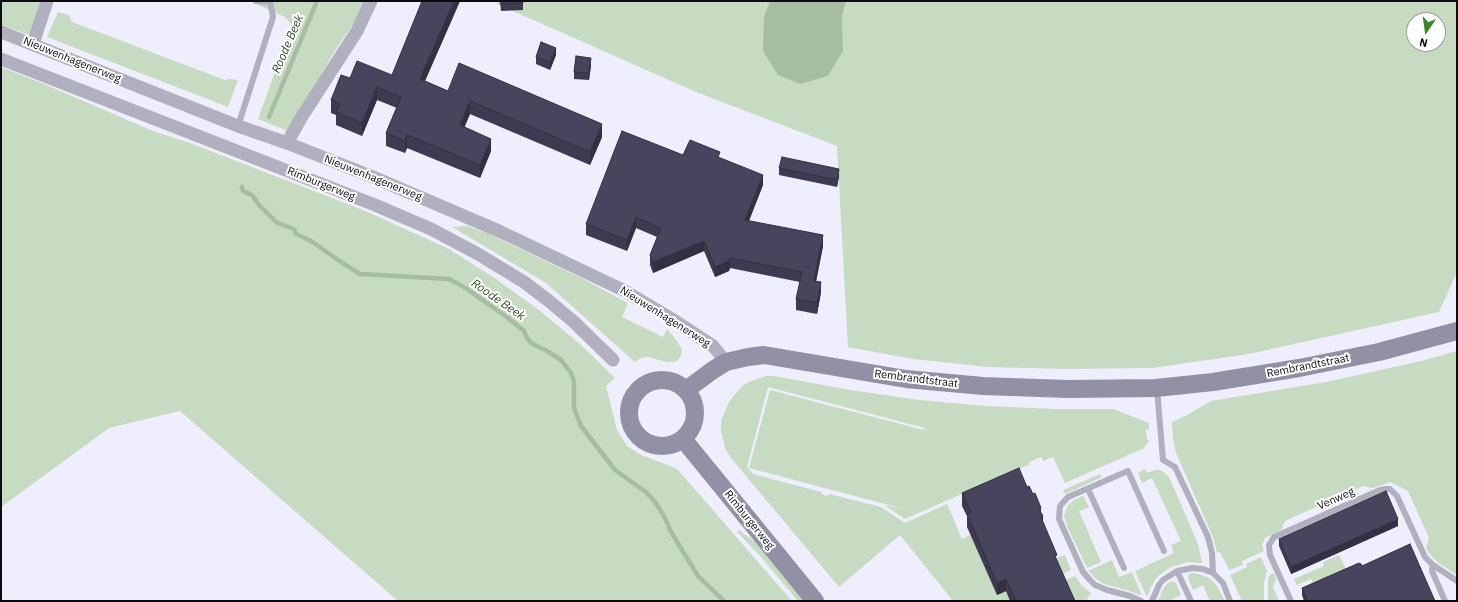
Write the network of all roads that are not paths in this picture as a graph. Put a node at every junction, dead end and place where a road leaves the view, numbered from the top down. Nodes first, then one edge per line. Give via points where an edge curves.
1 (47, 1) edge
2 (256, 1) edge
3 (371, 1) edge
4 (270, 2) edge
5 (1, 32) edge
6 (33, 44) junction
7 (1, 59) edge
8 (238, 126) junction
9 (287, 144) junction
10 (1457, 331) edge
11 (613, 360) dead end
12 (726, 362) junction
13 (1156, 388) junction
14 (686, 390) junction
15 (683, 440) junction
16 (1088, 488) junction
17 (1164, 551) dead end
18 (1433, 565) junction
19 (1124, 568) dead end
20 (1177, 570) junction
21 (1213, 573) junction
22 (1457, 581) edge
23 (814, 601) edge
24 (1141, 601) edge
25 (1152, 601) edge
26 (1191, 601) edge
27 (1230, 601) edge
28 (1291, 601) edge
29 (1445, 601) edge

1 - 6 street
2 - 4 lane
3 - 9 street via 357,31
4 - 8 lane via 273,17
5 - 6 street, Nieuwenhagenerweg
6 - 8 street, Nieuwenhagenerweg
7 - 11 street, Rimburgerweg via 430,229 524,282 574,322
8 - 9 street, Nieuwenhagenerweg
9 - 12 street, Nieuwenhagenerweg via 373,177 499,231 623,290 713,346
10 - 13 street, Rembrandtstraat via 1379,352 1299,368
12 - 13 street, Rembrandtstraat via 764,355 878,375 983,386 1068,390
12 - 14 street, Rembrandtstraat
13 - 21 lane via 1163,460 1175,467 1208,537
14 - 15 street via 691,397 695,415 691,428
14 - 15 street via 671,381 654,380 639,388 628,409 630,425 639,438 652,446 676,444
15 - 23 street, Rimburgerweg
16 - 17 lane via 1128,471
16 - 19 lane
16 - 24 lane via 1068,497 1058,513 1083,572 1100,588
18 - 22 lane, Venweg
18 - 28 lane, Venweg via 1425,557 1397,496 1390,489 1380,490 1274,537 1269,545 1270,555
18 - 29 lane, Venweg via 1432,571
20 - 21 lane via 1193,568
20 - 25 lane via 1163,580
20 - 26 lane
21 - 27 lane via 1222,583

